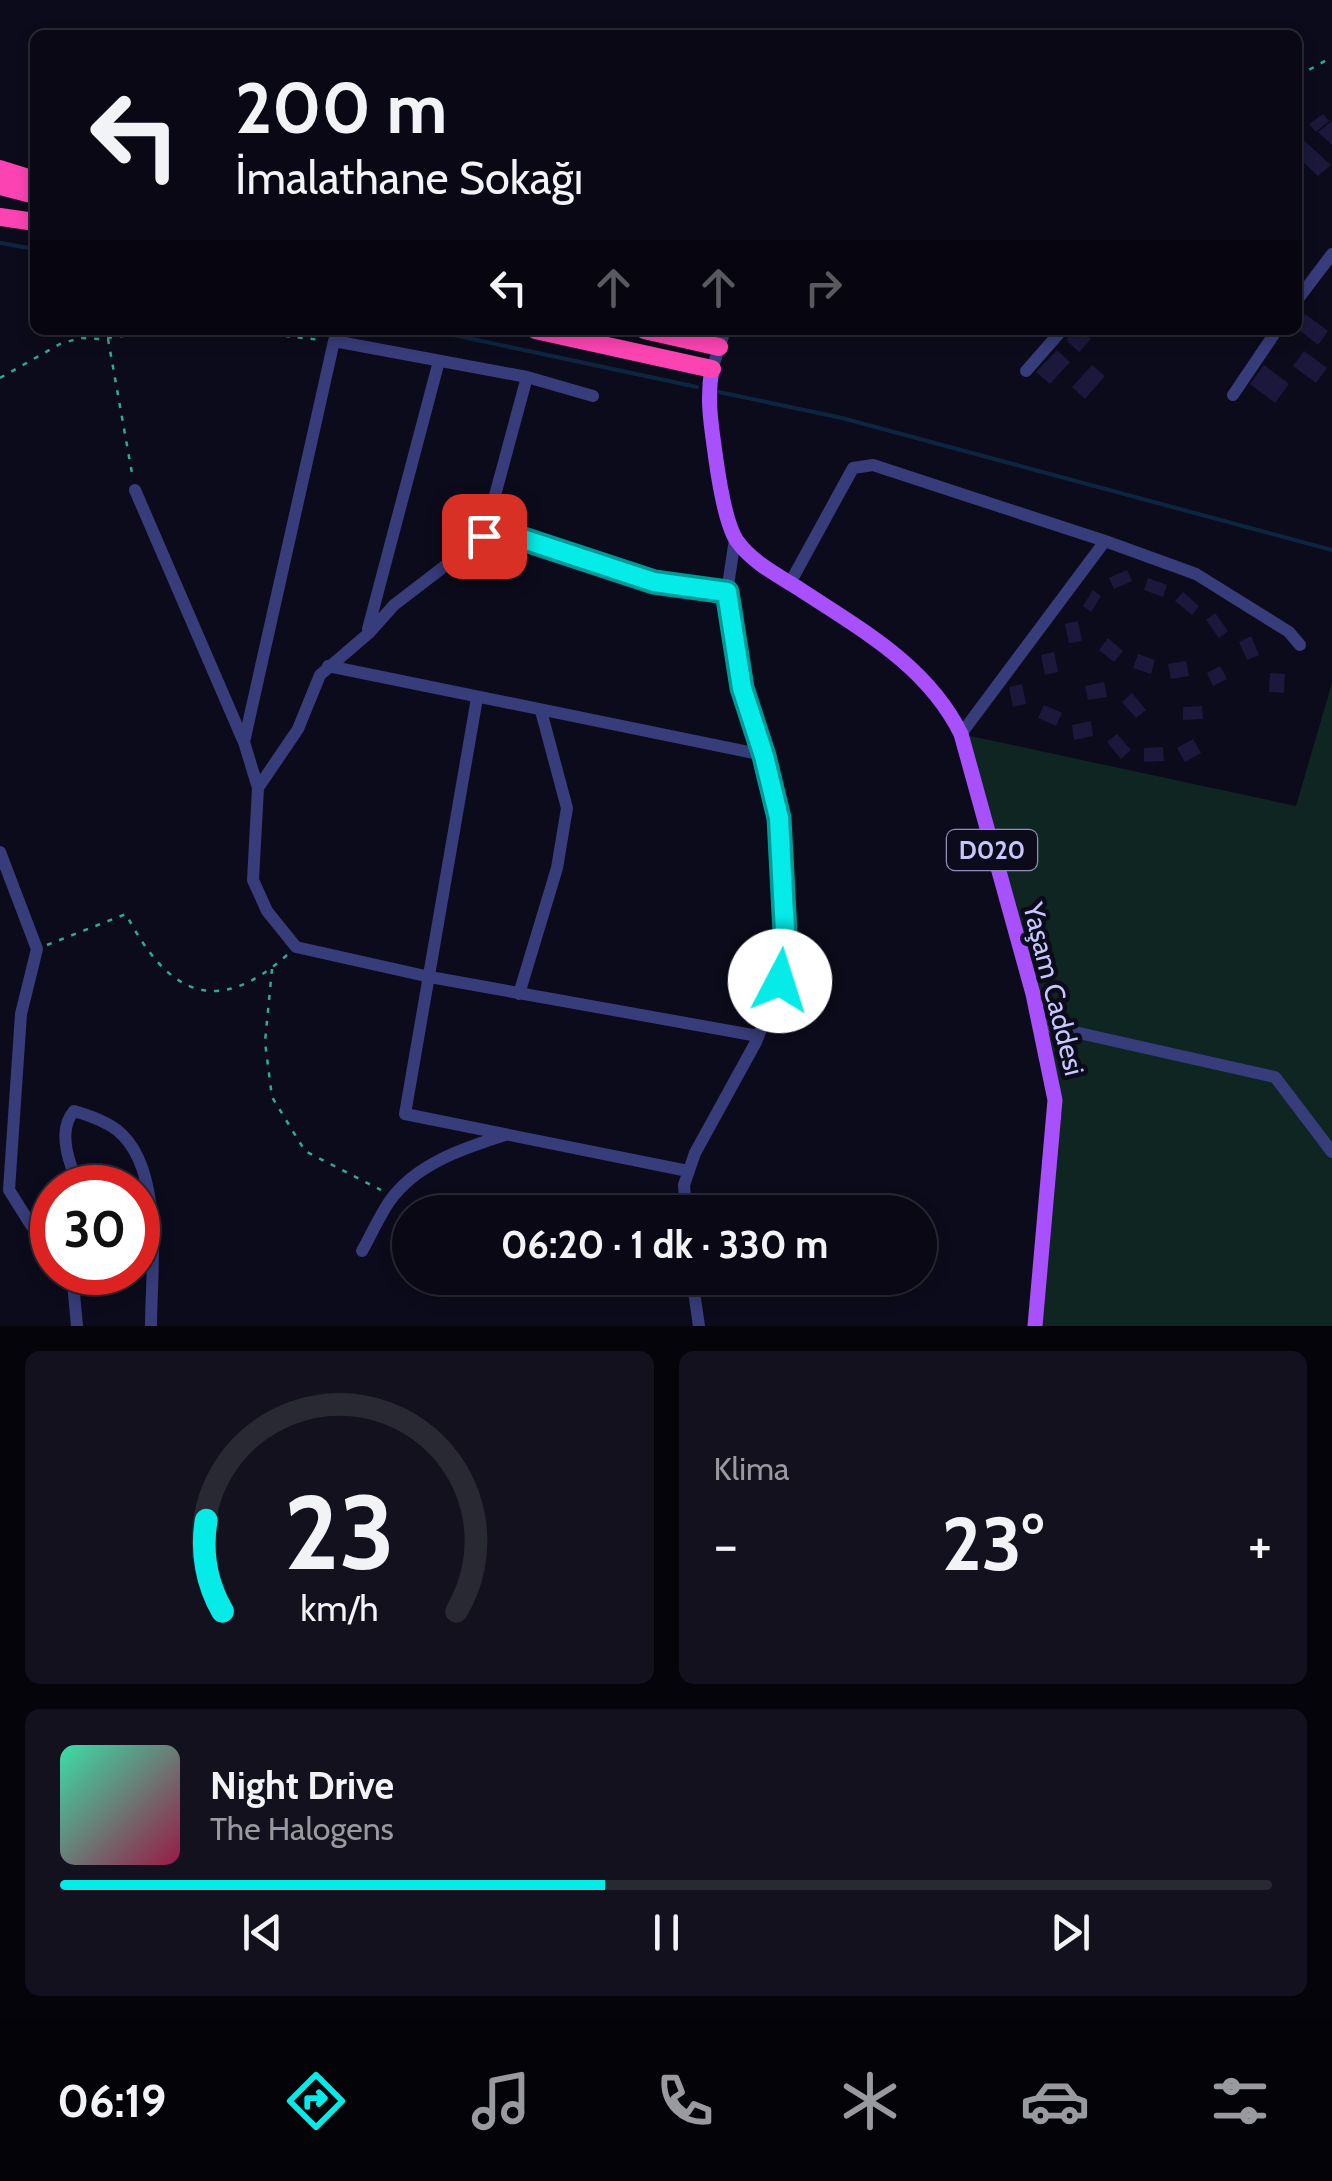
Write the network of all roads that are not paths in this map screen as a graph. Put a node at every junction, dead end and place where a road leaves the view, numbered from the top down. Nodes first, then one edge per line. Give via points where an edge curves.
1 (0, 169) edge
2 (30, 178) edge
3 (0, 186) edge
4 (30, 193) edge
5 (0, 217) edge
6 (30, 221) edge
7 (1332, 254) edge
8 (1302, 287) edge
9 (558, 335) edge
10 (687, 335) edge
11 (1058, 335) edge
12 (1274, 335) edge
13 (722, 339) edge
14 (439, 361) junction
15 (712, 369) junction
16 (1026, 371) dead end
17 (527, 377) junction
18 (1234, 395) dead end
19 (593, 396) dead end
20 (136, 490) road end
21 (484, 536) junction
22 (735, 539) junction
23 (1106, 540) junction
24 (790, 583) junction
25 (727, 592) junction
26 (367, 634) junction
27 (1300, 645) dead end
28 (328, 666) junction
29 (477, 698) junction
30 (541, 711) junction
31 (961, 734) junction
32 (244, 742) junction
33 (764, 756) junction
34 (258, 788) junction
35 (0, 852) edge
36 (430, 977) junction
37 (519, 994) junction
38 (1040, 1024) junction
39 (758, 1036) junction
40 (508, 1134) junction
41 (1332, 1152) edge
42 (70, 1165) edge
43 (138, 1165) edge
44 (688, 1171) junction
45 (685, 1195) edge
46 (30, 1222) edge
47 (362, 1251) dead end
48 (76, 1295) edge
49 (147, 1295) edge
50 (694, 1295) edge
51 (77, 1326) edge
52 (150, 1326) edge
53 (698, 1326) edge
54 (1035, 1326) edge

1 - 2 highway
3 - 4 highway
5 - 6 highway
7 - 8 street
9 - 15 highway
10 - 13 highway
11 - 16 street
12 - 18 street
13 - 15 street
14 - 17 street
14 - 26 street
14 - 32 street via 334,341
15 - 22 main road via 707,395 718,478
17 - 19 street
17 - 21 street
20 - 32 street
21 - 25 street via 514,536 654,582
21 - 26 street
22 - 24 main road, Yaşam Caddesi / D020
22 - 25 street
23 - 24 street via 874,465 853,468
23 - 27 street via 1196,574
23 - 31 street
24 - 31 main road, Yaşam Caddesi / D020 via 921,676
25 - 33 street via 742,688
26 - 28 street
28 - 29 street
28 - 34 street via 298,729
29 - 30 street
29 - 36 street
30 - 33 street
30 - 37 street via 567,808 557,868
31 - 38 main road, Yaşam Caddesi / D020
32 - 34 street
33 - 39 street via 779,818 786,952
34 - 36 street via 253,880 266,912 296,946
35 - 46 street via 37,949 21,1014 9,1190
36 - 37 street
36 - 40 street via 405,1114
37 - 39 street
38 - 41 street via 1275,1077
38 - 54 main road, Yaşam Caddesi / D020 via 1055,1126
39 - 44 street
40 - 44 street
40 - 47 street via 413,1176
42 - 43 street via 66,1131 74,1111 117,1130
44 - 45 street
48 - 51 street
49 - 52 street
50 - 53 street

